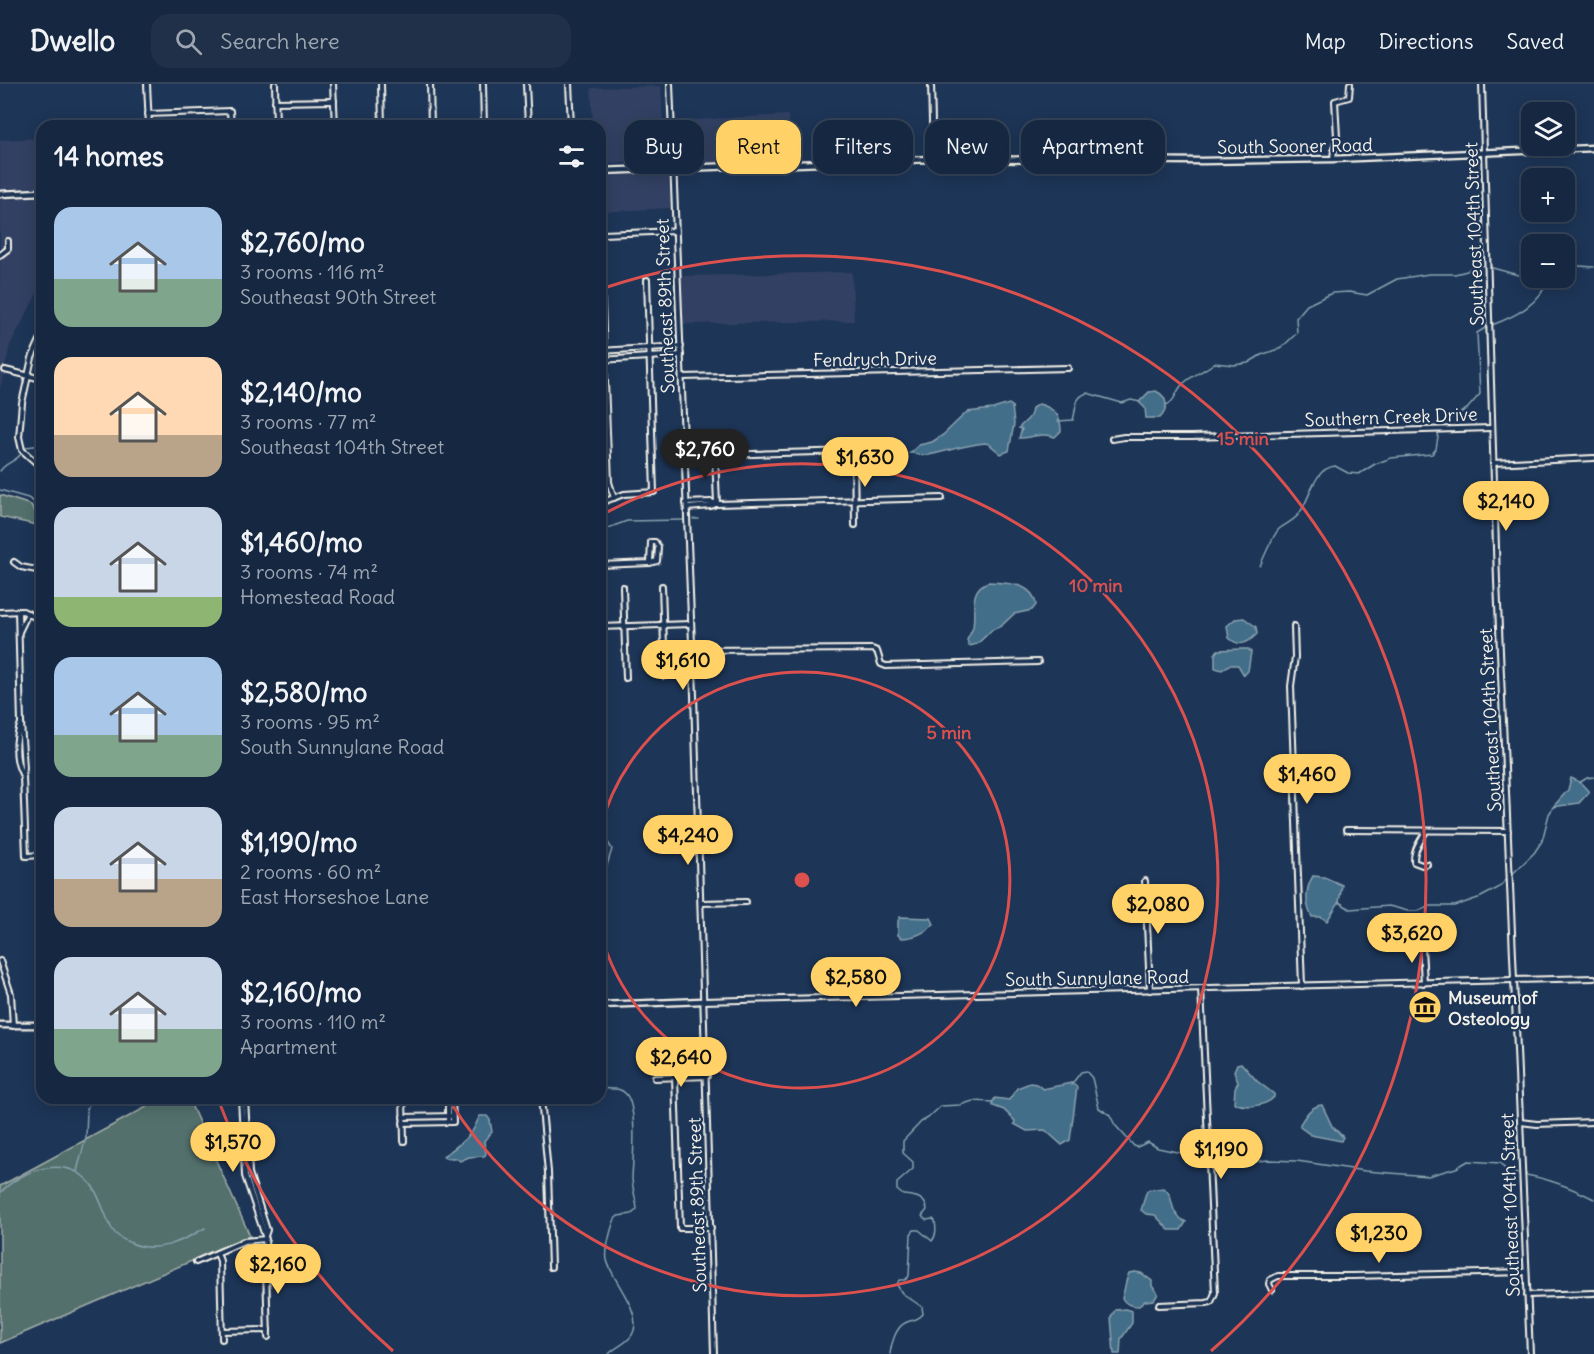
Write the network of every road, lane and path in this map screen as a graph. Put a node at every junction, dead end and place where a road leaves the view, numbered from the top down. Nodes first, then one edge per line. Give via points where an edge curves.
1 (147, 84) edge
2 (274, 84) edge
3 (333, 84) edge
4 (381, 84) edge
5 (430, 84) edge
6 (483, 84) edge
7 (526, 84) edge
8 (569, 84) edge
9 (670, 84) edge
10 (931, 84) edge
11 (1350, 84) edge
12 (1482, 84) edge
13 (334, 101) junction
14 (275, 102) junction
15 (148, 114) junction
16 (148, 120) edge
17 (231, 120) edge
18 (276, 120) edge
19 (335, 120) edge
20 (382, 120) edge
21 (431, 120) edge
22 (484, 120) edge
23 (528, 120) edge
24 (571, 120) edge
25 (671, 120) edge
26 (932, 120) edge
27 (1594, 148) edge
28 (1486, 153) junction
29 (925, 159) edge
30 (1333, 159) junction
31 (1009, 160) edge
32 (704, 167) edge
33 (624, 170) edge
34 (606, 171) edge
35 (673, 174) edge
36 (36, 192) edge
37 (2, 194) edge
38 (676, 231) junction
39 (606, 234) edge
40 (8, 241) dead end
41 (0, 255) edge
42 (646, 280) dead end
43 (681, 346) junction
44 (36, 348) edge
45 (649, 348) junction
46 (606, 351) edge
47 (681, 355) junction
48 (649, 357) junction
49 (606, 360) edge
50 (1068, 368) dead end
51 (5, 370) dead end
52 (28, 376) junction
53 (682, 377) junction
54 (36, 378) edge
55 (1491, 428) junction
56 (606, 430) edge
57 (1112, 439) dead end
58 (1594, 458) edge
59 (36, 463) edge
60 (1492, 463) junction
61 (614, 498) junction
62 (942, 498) dead end
63 (606, 501) edge
64 (854, 501) junction
65 (717, 504) junction
66 (686, 505) junction
67 (855, 525) dead end
68 (14, 562) dead end
69 (650, 563) junction
70 (606, 565) edge
71 (36, 570) edge
72 (662, 586) dead end
73 (623, 587) dead end
74 (18, 611) junction
75 (0, 612) edge
76 (28, 613) junction
77 (36, 618) edge
78 (21, 621) junction
79 (691, 624) junction
80 (663, 625) junction
81 (623, 626) junction
82 (1294, 626) dead end
83 (606, 627) edge
84 (692, 650) junction
85 (1038, 662) dead end
86 (665, 676) dead end
87 (626, 678) dead end
88 (1346, 830) dead end
89 (1426, 831) junction
90 (1508, 831) junction
91 (36, 855) edge
92 (1427, 864) dead end
93 (1145, 881) dead end
94 (746, 902) dead end
95 (701, 903) junction
96 (1420, 941) dead end
97 (0, 961) edge
98 (1594, 978) edge
99 (1515, 980) junction
100 (1424, 983) junction
101 (1302, 986) junction
102 (1201, 988) junction
103 (1150, 990) junction
104 (704, 1001) junction
105 (606, 1005) edge
106 (36, 1025) edge
107 (13, 1026) junction
108 (0, 1027) edge
109 (707, 1076) junction
110 (675, 1077) junction
111 (655, 1078) dead end
112 (243, 1104) edge
113 (402, 1104) edge
114 (450, 1104) edge
115 (542, 1104) edge
116 (450, 1116) junction
117 (403, 1117) junction
118 (1520, 1122) junction
119 (1594, 1122) edge
120 (403, 1123) junction
121 (244, 1127) junction
122 (206, 1128) dead end
123 (404, 1141) dead end
124 (711, 1228) junction
125 (266, 1237) junction
126 (217, 1253) junction
127 (196, 1262) dead end
128 (551, 1267) dead end
129 (1526, 1272) junction
130 (1272, 1290) dead end
131 (1594, 1293) edge
132 (1527, 1295) junction
133 (1159, 1305) dead end
134 (268, 1330) junction
135 (222, 1331) junction
136 (268, 1337) dead end
137 (222, 1339) dead end
138 (714, 1354) edge
139 (1530, 1354) edge

1 - 15 street
2 - 14 street
3 - 13 street
4 - 20 street
5 - 21 street
6 - 22 street
7 - 23 street
8 - 24 street
9 - 25 street, Southeast 89th Street
10 - 26 street
11 - 30 street via 1349,97 1335,101 1337,137
12 - 28 street, Southeast 104th Street
13 - 14 street
13 - 19 street
14 - 18 street
15 - 16 street
15 - 17 street via 230,111
27 - 28 main road, South Sooner Road
28 - 30 main road, South Sooner Road
28 - 55 street, Southeast 104th Street
29 - 32 main road, South Sooner Road
30 - 31 main road, South Sooner Road
33 - 34 main road, South Sooner Road
35 - 38 street, Southeast 89th Street
36 - 37 main road
38 - 39 street
38 - 43 street, Southeast 89th Street
40 - 41 street via 8,249
42 - 45 street
43 - 45 street
43 - 47 street, Southeast 89th Street
44 - 52 street
45 - 46 street
45 - 48 street
47 - 48 street
47 - 53 street, Southeast 89th Street
48 - 49 street
48 - 61 street via 654,492 627,493
50 - 53 street, Fendrych Drive
51 - 52 street
52 - 54 street
52 - 59 street via 19,437 20,447
53 - 66 street, Southeast 89th Street
55 - 57 street, Southern Creek Drive
55 - 60 street, Southeast 104th Street
56 - 61 street via 609,482
58 - 60 street
60 - 90 street, Southeast 104th Street
61 - 63 street
62 - 64 street
64 - 65 street
64 - 65 street via 854,451 716,455
64 - 67 street
65 - 66 street
66 - 79 street, Southeast 89th Street
68 - 71 street
69 - 69 street via 658,559 655,542 650,546
69 - 70 street
72 - 80 street
73 - 81 street
74 - 75 street
74 - 76 street
74 - 78 street
76 - 77 street
76 - 78 street
78 - 91 street via 17,762 23,776 26,856
79 - 80 street
79 - 84 street, Southeast 89th Street
80 - 81 street
80 - 86 street
81 - 83 street
81 - 87 street
82 - 101 street via 1291,686
84 - 85 street via 872,649 886,666
84 - 95 street, Southeast 89th Street
88 - 89 street
89 - 90 street
89 - 92 street via 1414,862
90 - 99 street, Southeast 104th Street
93 - 103 street
94 - 95 street
95 - 104 street, Southeast 89th Street
96 - 100 street
97 - 107 street via 11,994
98 - 99 street, South Sunnylane Road
99 - 100 street, South Sunnylane Road
99 - 118 street, Southeast 104th Street
100 - 101 street, South Sunnylane Road
101 - 102 street, South Sunnylane Road
102 - 103 street, South Sunnylane Road
102 - 133 street via 1215,1293 1211,1302
103 - 104 street, South Sunnylane Road
104 - 105 main road, South Sunnylane Road
104 - 109 street, Southeast 89th Street
106 - 107 main road
107 - 108 main road
109 - 110 street
109 - 124 street, Southeast 89th Street
110 - 111 street
110 - 124 street via 680,1228
112 - 121 street
113 - 117 street
114 - 116 street
115 - 128 street
116 - 117 street
116 - 120 street via 450,1122
117 - 120 street
118 - 119 street
118 - 129 street, Southeast 104th Street
120 - 123 street
121 - 122 street
121 - 125 street via 245,1159 265,1220
124 - 138 street, Southeast 89th Street
125 - 126 street via 246,1240
125 - 134 street
126 - 127 street
126 - 135 street
129 - 130 street via 1278,1276 1270,1280
129 - 132 street, Southeast 104th Street
131 - 132 street
132 - 139 street, Southeast 104th Street
134 - 135 street
134 - 136 street
135 - 137 street

